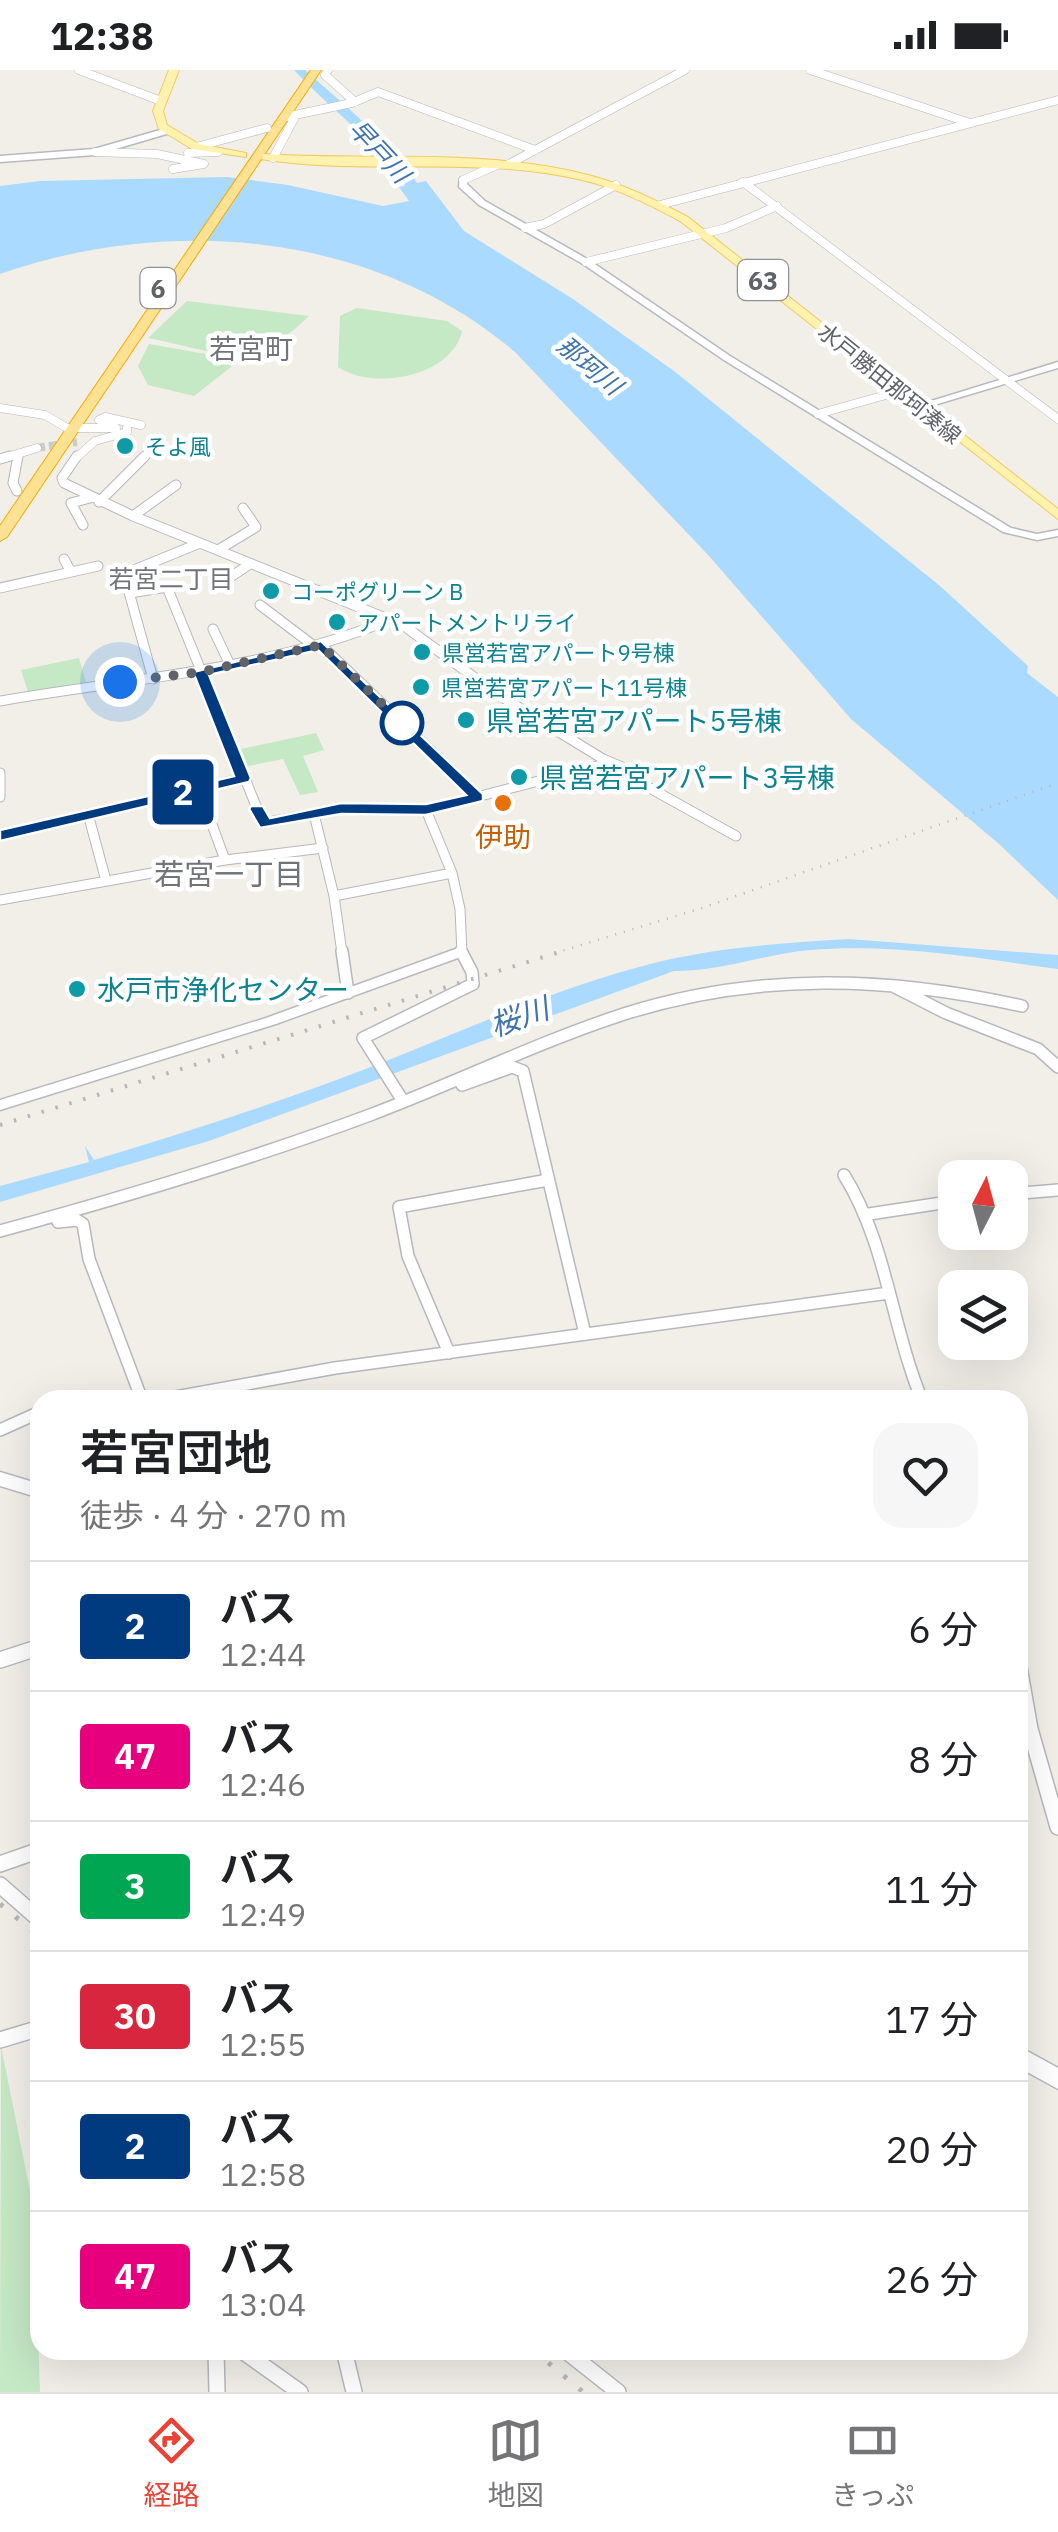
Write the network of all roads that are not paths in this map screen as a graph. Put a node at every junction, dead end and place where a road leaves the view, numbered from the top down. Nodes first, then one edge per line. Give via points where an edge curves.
1 (79, 70) edge
2 (174, 70) edge
3 (307, 70) edge
4 (316, 70) edge
5 (328, 70) edge
6 (685, 70) edge
7 (810, 70) edge
8 (298, 90) junction
9 (1058, 100) edge
10 (161, 101) junction
11 (354, 102) junction
12 (290, 116) junction
13 (970, 123) junction
14 (267, 128) junction
15 (167, 131) junction
16 (196, 147) junction
17 (535, 150) junction
18 (95, 152) junction
19 (218, 152) junction
20 (164, 156) junction
21 (0, 159) edge
22 (255, 160) junction
23 (502, 165) junction
24 (174, 169) dead end
25 (463, 180) joint
26 (742, 182) junction
27 (616, 185) junction
28 (660, 204) junction
29 (776, 206) junction
30 (526, 228) junction
31 (703, 233) junction
32 (586, 262) junction
33 (1058, 365) edge
34 (1007, 380) junction
35 (900, 391) junction
36 (3, 403) edge
37 (920, 406) junction
38 (818, 414) junction
39 (1058, 418) edge
40 (142, 424) dead end
41 (74, 425) junction
42 (127, 428) junction
43 (91, 442) junction
44 (37, 448) tunnel mouth
45 (151, 450) dead end
46 (18, 455) junction
47 (0, 459) edge
48 (176, 485) dead end
49 (18, 491) junction
50 (94, 500) junction
51 (243, 508) dead end
52 (133, 516) junction
53 (1058, 516) edge
54 (0, 518) edge
55 (83, 525) dead end
56 (1058, 533) edge
57 (0, 537) edge
58 (200, 543) junction
59 (218, 550) junction
60 (64, 559) dead end
61 (250, 564) junction
62 (98, 566) dead end
63 (71, 572) junction
64 (223, 582) dead end
65 (0, 588) edge
66 (130, 593) junction
67 (260, 605) dead end
68 (389, 620) junction
69 (213, 629) dead end
70 (318, 646) junction
71 (230, 665) junction
72 (201, 672) junction
73 (153, 679) junction
74 (0, 701) edge
75 (602, 759) junction
76 (0, 773) edge
77 (243, 778) junction
78 (200, 788) junction
79 (0, 797) edge
80 (478, 798) junction
81 (426, 810) junction
82 (88, 814) junction
83 (314, 814) junction
84 (0, 836) edge
85 (736, 836) dead end
86 (323, 848) junction
87 (225, 860) junction
88 (452, 873) junction
89 (105, 878) dead end
90 (334, 896) junction
91 (0, 900) edge
92 (461, 952) junction
93 (863, 980) junction
94 (348, 993) junction
95 (1022, 1006) dead end
96 (1058, 1067) edge
97 (406, 1098) junction
98 (0, 1105) edge
99 (844, 1175) dead end
100 (548, 1180) junction
101 (1058, 1190) edge
102 (1028, 1192) edge
103 (938, 1204) edge
104 (870, 1214) junction
105 (29, 1224) junction
106 (0, 1231) edge
107 (889, 1292) junction
108 (584, 1334) junction
109 (449, 1353) junction
110 (138, 1390) edge
111 (204, 1390) edge
112 (918, 1390) edge
113 (30, 1416) edge
114 (0, 1430) edge
115 (0, 1479) edge
116 (30, 1488) edge
117 (30, 1650) edge
118 (0, 1660) edge
119 (1028, 1718) edge
120 (1058, 1827) edge
121 (30, 1854) edge
122 (0, 1864) edge
123 (0, 1885) edge
124 (30, 1911) edge
125 (30, 2031) edge
126 (0, 2040) edge
127 (1028, 2062) edge
128 (1058, 2078) edge
129 (216, 2360) edge
130 (255, 2360) edge
131 (346, 2360) edge
132 (578, 2360) edge
133 (217, 2392) edge
134 (300, 2392) edge
135 (354, 2392) edge
136 (618, 2392) edge

1 - 10 street
2 - 10 main road
3 - 8 highway, 6
4 - 8 highway, 6
5 - 11 street
6 - 17 street
7 - 13 street
8 - 12 highway, 6
8 - 14 highway, 6
9 - 13 street
10 - 15 main road via 158,117
11 - 12 street
11 - 17 street via 378,92
12 - 22 highway, 6
12 - 22 street
13 - 26 street
14 - 16 street
14 - 22 highway, 6
15 - 16 main road, 水戸勝田那珂湊線 / 63
15 - 18 street
16 - 19 main road, 水戸勝田那珂湊線 / 63
17 - 23 street
18 - 20 street
18 - 21 street
19 - 20 street
19 - 22 main road, 水戸勝田那珂湊線 / 63
20 - 24 street via 204,164
22 - 23 main road, 水戸勝田那珂湊線 / 63
22 - 41 highway, 6
23 - 25 street
23 - 27 main road, 水戸勝田那珂湊線 / 63
25 - 30 street via 482,203
26 - 28 street
26 - 29 street
27 - 28 main road, 水戸勝田那珂湊線 / 63
27 - 30 street
28 - 31 main road, 水戸勝田那珂湊線 / 63
29 - 31 street
29 - 34 street
30 - 32 street
31 - 32 street
31 - 35 main road, 水戸勝田那珂湊線 / 63
32 - 38 street
33 - 34 street
34 - 37 street
34 - 39 street
35 - 37 main road, 水戸勝田那珂湊線 / 63
35 - 38 street
36 - 41 street
37 - 53 main road, 水戸勝田那珂湊線 / 63
38 - 56 street via 1007,530
40 - 42 street via 99,420
41 - 42 street
41 - 43 street
41 - 49 highway, 6
41 - 57 highway, 6
42 - 43 street
43 - 50 street via 62,478
44 - 46 street
45 - 50 street
46 - 47 street
46 - 49 street
48 - 52 street
49 - 54 highway, 6
50 - 52 street
50 - 55 street via 71,503
51 - 59 street via 256,527
52 - 58 street
58 - 59 street
58 - 66 street via 124,574
59 - 61 street
60 - 63 street
61 - 64 street
61 - 68 street
62 - 63 street
63 - 65 street
66 - 72 street via 167,588
66 - 73 street
67 - 70 street
68 - 70 street
68 - 75 street
69 - 71 street
70 - 71 street
70 - 80 street
71 - 72 street
72 - 73 street
72 - 77 street
73 - 74 street
75 - 80 street via 601,765
75 - 85 street
76 - 79 street
77 - 78 street
77 - 83 street via 263,822
78 - 82 street
78 - 87 street
80 - 81 street
81 - 83 street
81 - 88 street
82 - 84 street
82 - 89 street
83 - 86 street
86 - 87 street
86 - 90 street
87 - 91 street
88 - 90 street
88 - 92 street
90 - 94 street
92 - 94 street
92 - 97 street via 472,972 471,988 363,1038
93 - 95 street via 931,986
93 - 96 street via 900,987 932,1007 1038,1049
93 - 97 street via 744,984 650,1005
94 - 98 street
97 - 100 street via 518,1067
97 - 105 street via 165,1186
99 - 104 street
100 - 108 street
100 - 109 street via 400,1206 408,1256
101 - 102 street
103 - 104 street
104 - 107 street
105 - 106 street
105 - 110 street via 83,1224 89,1259
107 - 108 street
107 - 112 street
108 - 109 street
109 - 111 street
113 - 114 street
115 - 116 street
117 - 118 street
119 - 120 street
121 - 122 street
123 - 124 street
125 - 126 street
127 - 128 street
129 - 133 street
130 - 134 street
131 - 135 street
132 - 136 street

